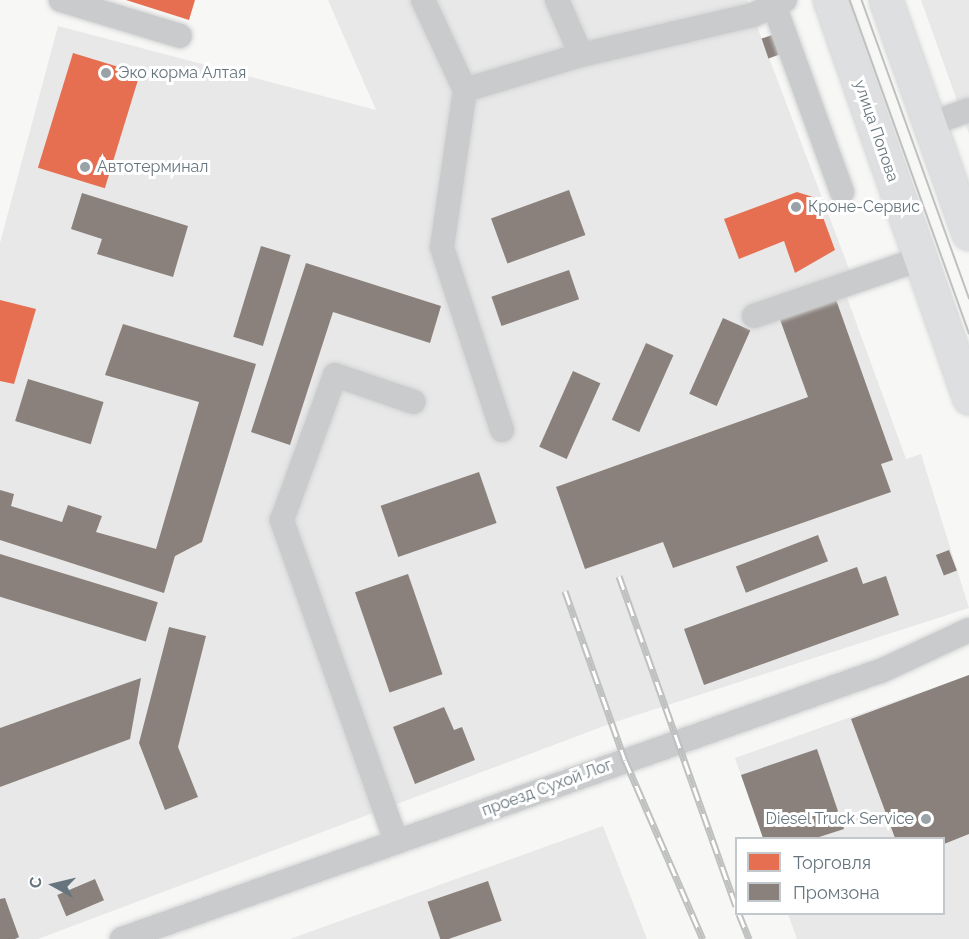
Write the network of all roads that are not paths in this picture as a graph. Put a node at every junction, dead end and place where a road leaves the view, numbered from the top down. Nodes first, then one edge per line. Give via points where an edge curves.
1 (64, 0) edge
2 (423, 0) edge
3 (557, 0) edge
4 (830, 0) edge
5 (886, 0) edge
6 (780, 3) edge
7 (180, 36) dead end
8 (581, 55) junction
9 (465, 90) junction
10 (969, 110) edge
11 (930, 124) junction
12 (842, 192) dead end
13 (969, 234) edge
14 (921, 259) junction
15 (754, 316) dead end
16 (969, 398) edge
17 (414, 402) dead end
18 (502, 430) dead end
19 (969, 630) edge
20 (396, 841) junction
21 (122, 939) edge

1 - 7 lane
2 - 9 lane
3 - 8 lane
4 - 14 main road, улица Попова
5 - 11 main road
6 - 8 lane via 753,15
6 - 12 lane
8 - 9 lane
9 - 18 lane via 442,247
10 - 11 lane
11 - 13 main road
14 - 15 lane
14 - 16 main road, улица Попова
17 - 20 lane via 335,375 282,520
19 - 20 lane, проезд Сухой Лог via 884,670
20 - 21 lane, проезд Сухой Лог

